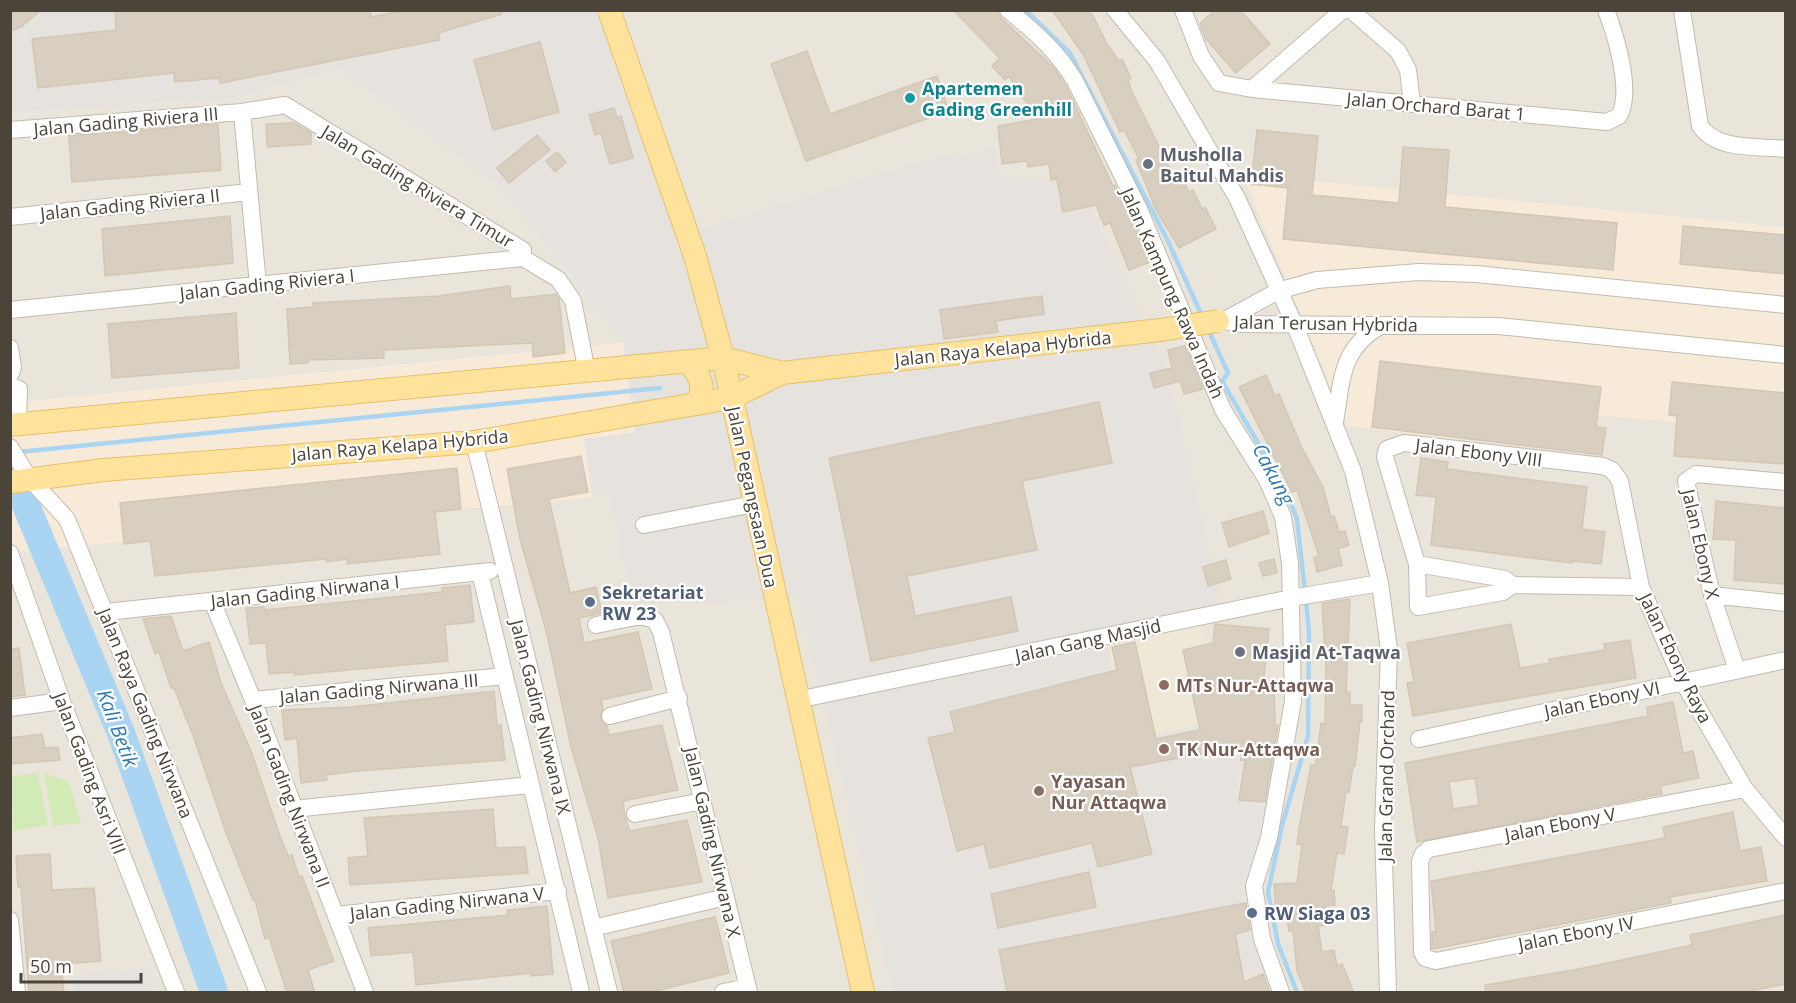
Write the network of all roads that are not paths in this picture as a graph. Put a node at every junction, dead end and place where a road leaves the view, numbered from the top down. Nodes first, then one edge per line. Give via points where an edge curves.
1 (609, 10) edge
2 (1008, 10) edge
3 (1115, 10) edge
4 (1183, 10) edge
5 (1343, 10) edge
6 (1351, 10) edge
7 (1606, 10) edge
8 (1682, 10) edge
9 (1252, 89) junction
10 (1412, 104) junction
11 (242, 112) junction
12 (10, 130) edge
13 (1785, 149) edge
14 (249, 192) junction
15 (10, 217) edge
16 (523, 258) junction
17 (258, 285) junction
18 (1278, 291) junction
19 (1785, 305) edge
20 (10, 310) edge
21 (1220, 321) junction
22 (1294, 323) junction
23 (1382, 325) junction
24 (715, 330) junction
25 (10, 348) edge
26 (1785, 355) edge
27 (723, 358) junction
28 (687, 363) junction
29 (661, 365) junction
30 (587, 372) junction
31 (782, 373) junction
32 (10, 376) edge
33 (10, 386) edge
34 (731, 398) junction
35 (696, 402) junction
36 (1335, 423) junction
37 (14, 425) edge
38 (474, 442) junction
39 (1603, 466) joint
40 (17, 470) edge
41 (1785, 482) edge
42 (754, 504) junction
43 (644, 525) dead end
44 (10, 553) edge
45 (1417, 564) junction
46 (504, 569) junction
47 (480, 573) junction
48 (1380, 583) junction
49 (1513, 585) junction
50 (1641, 586) junction
51 (18, 594) edge
52 (1712, 595) junction
53 (1295, 598) junction
54 (212, 601) junction
55 (1785, 603) edge
56 (106, 612) junction
57 (596, 625) dead end
58 (1785, 660) edge
59 (1737, 670) junction
60 (505, 676) junction
61 (1683, 682) junction
62 (679, 698) junction
63 (253, 700) junction
64 (797, 700) junction
65 (62, 701) junction
66 (10, 708) edge
67 (610, 716) dead end
68 (1419, 739) dead end
69 (531, 785) junction
70 (1745, 789) junction
71 (703, 801) junction
72 (293, 809) junction
73 (635, 814) dead end
74 (1785, 838) edge
75 (558, 891) junction
76 (1785, 891) edge
77 (726, 897) junction
78 (1420, 900) joint
79 (336, 915) junction
80 (10, 920) edge
81 (593, 928) junction
82 (748, 990) edge
83 (17, 993) edge
84 (176, 993) edge
85 (258, 993) edge
86 (364, 993) edge
87 (581, 993) edge
88 (609, 993) edge
89 (723, 993) edge
90 (863, 993) edge
91 (1281, 993) edge
92 (1388, 993) edge

1 - 24 main road, Jalan Pegangsaan Dua via 695,256
2 - 53 street, Jalan Kampung Rawa Indah via 1064,62 1139,209 1223,410 1276,498 1287,539
3 - 18 street, Jalan Grand Orchard via 1157,61 1237,198
4 - 9 street, Jalan Orchard Barat 1 via 1201,56 1219,83
5 - 9 street
6 - 10 street via 1398,51 1408,70
7 - 10 street, Jalan Orchard Barat 1 via 1617,45 1625,100 1619,116 1601,122
8 - 13 street via 1700,126 1705,133 1717,142
9 - 10 street, Jalan Orchard Barat 1
11 - 12 street, Jalan Gading Riviera III
11 - 14 street
11 - 16 street, Jalan Gading Riviera Timur via 285,105 523,250
14 - 15 street, Jalan Gading Riviera II
14 - 17 street
16 - 17 street, Jalan Gading Riviera I
16 - 30 street, Jalan Gading Riviera Timur via 558,279 573,301
17 - 20 street, Jalan Gading Riviera I
18 - 19 street, Jalan Terusan Hybrida via 1338,276 1419,272 1476,274
18 - 21 street, Jalan Terusan Hybrida
18 - 22 street, Jalan Grand Orchard
21 - 22 street, Jalan Terusan Hybrida
21 - 31 main road, Jalan Raya Kelapa Hybrida, bridge
22 - 23 street, Jalan Terusan Hybrida
22 - 36 street, Jalan Grand Orchard
23 - 26 street, Jalan Terusan Hybrida via 1497,326
23 - 36 street via 1368,333 1348,355
24 - 27 main road, Jalan Pegangsaan Dua
24 - 29 main road via 698,348
25 - 32 street
27 - 28 main road, Jalan Raya Kelapa Hybrida
27 - 31 main road, Jalan Raya Kelapa Hybrida
27 - 34 main road, Jalan Pegangsaan Dua
28 - 29 main road, Jalan Raya Kelapa Hybrida
28 - 35 main road via 702,383
29 - 30 main road, Jalan Raya Kelapa Hybrida
30 - 37 main road, Jalan Raya Kelapa Hybrida via 304,395
31 - 34 main road, Jalan Raya Kelapa Hybrida
33 - 37 street via 19,388
34 - 35 main road, Jalan Raya Kelapa Hybrida
34 - 42 main road, Jalan Pegangsaan Dua
35 - 38 main road, Jalan Raya Kelapa Hybrida
36 - 48 street, Jalan Grand Orchard via 1353,471
38 - 40 main road, Jalan Raya Kelapa Hybrida
38 - 46 street, Jalan Gading Nirwana IX
39 - 45 street, Jalan Ebony VIII via 1404,443 1387,448 1385,457
39 - 50 street, Jalan Ebony Raya via 1620,481
40 - 56 street, Jalan Raya Gading Nirwana via 67,519
41 - 52 street, Jalan Ebony X via 1696,474 1688,477 1685,487
42 - 43 street
42 - 64 main road, Jalan Pegangsaan Dua
44 - 51 street, Jalan Gading Asri VIII
45 - 49 street via 1505,579
45 - 49 street via 1418,607 1503,592
46 - 47 street, Jalan Gading Nirwana I
46 - 81 street, Jalan Gading Nirwana IX
47 - 54 street, Jalan Gading Nirwana I
47 - 60 street, Jalan Gading Nirwana IX
48 - 53 street, Jalan Gang Masjid
48 - 92 street, Jalan Grand Orchard via 1389,650 1383,829
49 - 50 street
50 - 61 street, Jalan Ebony Raya
51 - 65 street, Jalan Gading Asri VIII
52 - 55 street
52 - 59 street, Jalan Ebony X
53 - 64 street, Jalan Gang Masjid
53 - 91 street, Jalan Kampung Rawa Indah via 1293,701 1271,829 1254,886 1262,939
54 - 56 street, Jalan Gading Nirwana I
54 - 63 street, Jalan Gading Nirwana II
56 - 85 street, Jalan Raya Gading Nirwana
57 - 62 street, Jalan Gading Nirwana X via 641,616 655,620
58 - 59 street, Jalan Ebony VI
59 - 61 street, Jalan Ebony VI
60 - 63 street, Jalan Gading Nirwana III
60 - 69 street, Jalan Gading Nirwana IX
61 - 68 street, Jalan Ebony VI
61 - 70 street, Jalan Ebony Raya
62 - 67 street
62 - 71 street, Jalan Gading Nirwana X
63 - 72 street, Jalan Gading Nirwana II
64 - 90 main road, Jalan Pegangsaan Dua
65 - 66 street
65 - 84 street, Jalan Gading Asri VIII
69 - 72 street
69 - 75 street, Jalan Gading Nirwana IX
70 - 74 street, Jalan Ebony Raya
70 - 78 street, Jalan Ebony V via 1429,849 1420,861
71 - 73 street
71 - 77 street, Jalan Gading Nirwana X
72 - 79 street, Jalan Gading Nirwana II
75 - 79 street, Jalan Gading Nirwana V
75 - 87 street, Jalan Gading Nirwana IX
76 - 78 street, Jalan Ebony IV via 1436,961 1425,958 1422,952
77 - 81 street
77 - 82 street, Jalan Gading Nirwana X
79 - 86 street, Jalan Gading Nirwana II
80 - 83 street
81 - 88 street, Jalan Gading Nirwana IX
82 - 89 street, Jalan Gading Nirwana X

